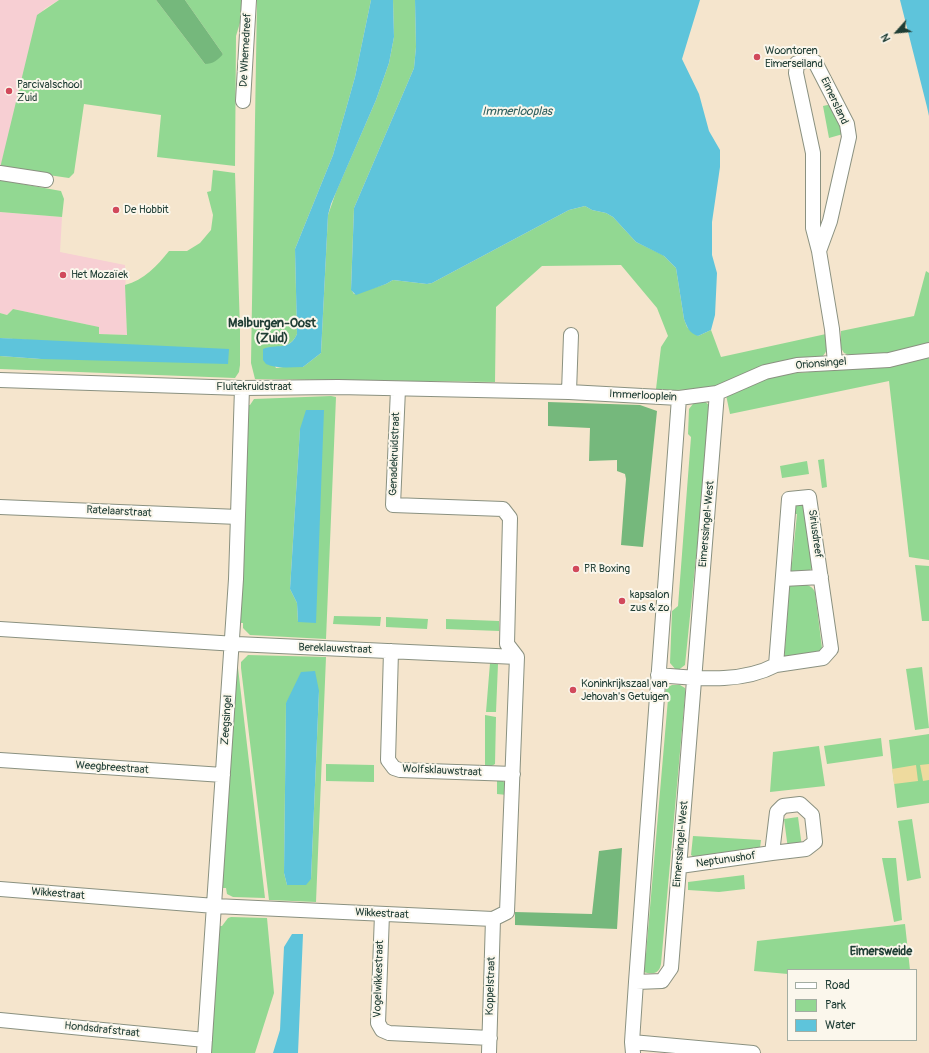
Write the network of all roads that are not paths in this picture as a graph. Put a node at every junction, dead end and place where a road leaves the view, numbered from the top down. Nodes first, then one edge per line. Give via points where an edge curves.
1 (249, 0) edge
2 (243, 101) dead end
3 (0, 173) edge
4 (46, 180) dead end
5 (819, 252) junction
6 (570, 335) dead end
7 (929, 350) edge
8 (835, 363) junction
9 (0, 380) edge
10 (242, 388) junction
11 (398, 389) junction
12 (508, 392) joint
13 (569, 392) junction
14 (717, 394) junction
15 (679, 398) junction
16 (0, 506) edge
17 (238, 517) junction
18 (821, 577) junction
19 (783, 579) junction
20 (0, 629) edge
21 (231, 644) junction
22 (391, 651) junction
23 (517, 657) junction
24 (776, 665) junction
25 (658, 675) junction
26 (694, 678) junction
27 (0, 760) edge
28 (513, 774) junction
29 (223, 775) junction
30 (772, 853) dead end
31 (680, 866) junction
32 (0, 889) edge
33 (215, 906) junction
34 (382, 914) junction
35 (493, 919) junction
36 (636, 982) junction
37 (0, 1020) edge
38 (490, 1038) junction
39 (204, 1046) edge
40 (630, 1049) edge
41 (489, 1053) edge
42 (753, 1053) edge

1 - 2 street, De Whemedreef
3 - 4 street
5 - 5 street, Eimersland via 830,221 848,137 847,124 815,62 810,60 797,63 796,73 812,153 813,228
5 - 8 street, Eimersland
6 - 13 street
7 - 8 street, Orionsingel via 889,360
8 - 14 street, Orionsingel via 765,372
9 - 10 street, Fluitekruidstraat
10 - 11 street, Fluitekruidstraat
10 - 17 street, Zeegsingel
11 - 12 street, Fluitekruidstraat
11 - 23 street, Genadekruidstraat via 393,505 503,509 510,518 507,644
12 - 13 street, Immerlooplein
13 - 15 street, Immerlooplein
14 - 15 street, Immerlooplein
14 - 26 street, Eimerssingel-West
15 - 25 street
16 - 17 street, Ratelaarstraat
17 - 21 street, Zeegsingel
18 - 19 street
18 - 19 street, Siriusdreef via 809,497 789,499
18 - 24 street, Siriusdreef via 831,649 823,658
19 - 24 street, Siriusdreef
20 - 21 street, Bereklauwstraat
21 - 22 street, Bereklauwstraat
21 - 29 street, Zeegsingel
22 - 23 street, Bereklauwstraat
22 - 28 street, Wolfsklauwstraat via 388,760 390,765 400,770
23 - 28 street
24 - 26 street, Siriusdreef via 762,672 741,677
25 - 26 street
25 - 36 street
26 - 31 street, Eimerssingel-West
27 - 29 street, Weegbreestraat
28 - 35 street via 507,912
29 - 33 street, Zeegsingel
30 - 31 street, Neptunushof
31 - 36 street, Eimerssingel-West via 671,968 662,981
32 - 33 street, Wikkestraat
33 - 34 street, Wikkestraat
33 - 39 street, Zeegsingel
34 - 35 street, Wikkestraat
34 - 38 street, Vogelwikkestraat via 378,1023 382,1030 389,1033
35 - 38 street, Koppelstraat
36 - 40 street
37 - 39 street, Hondsdrafstraat
38 - 41 street, Koppelstraat
40 - 42 street

